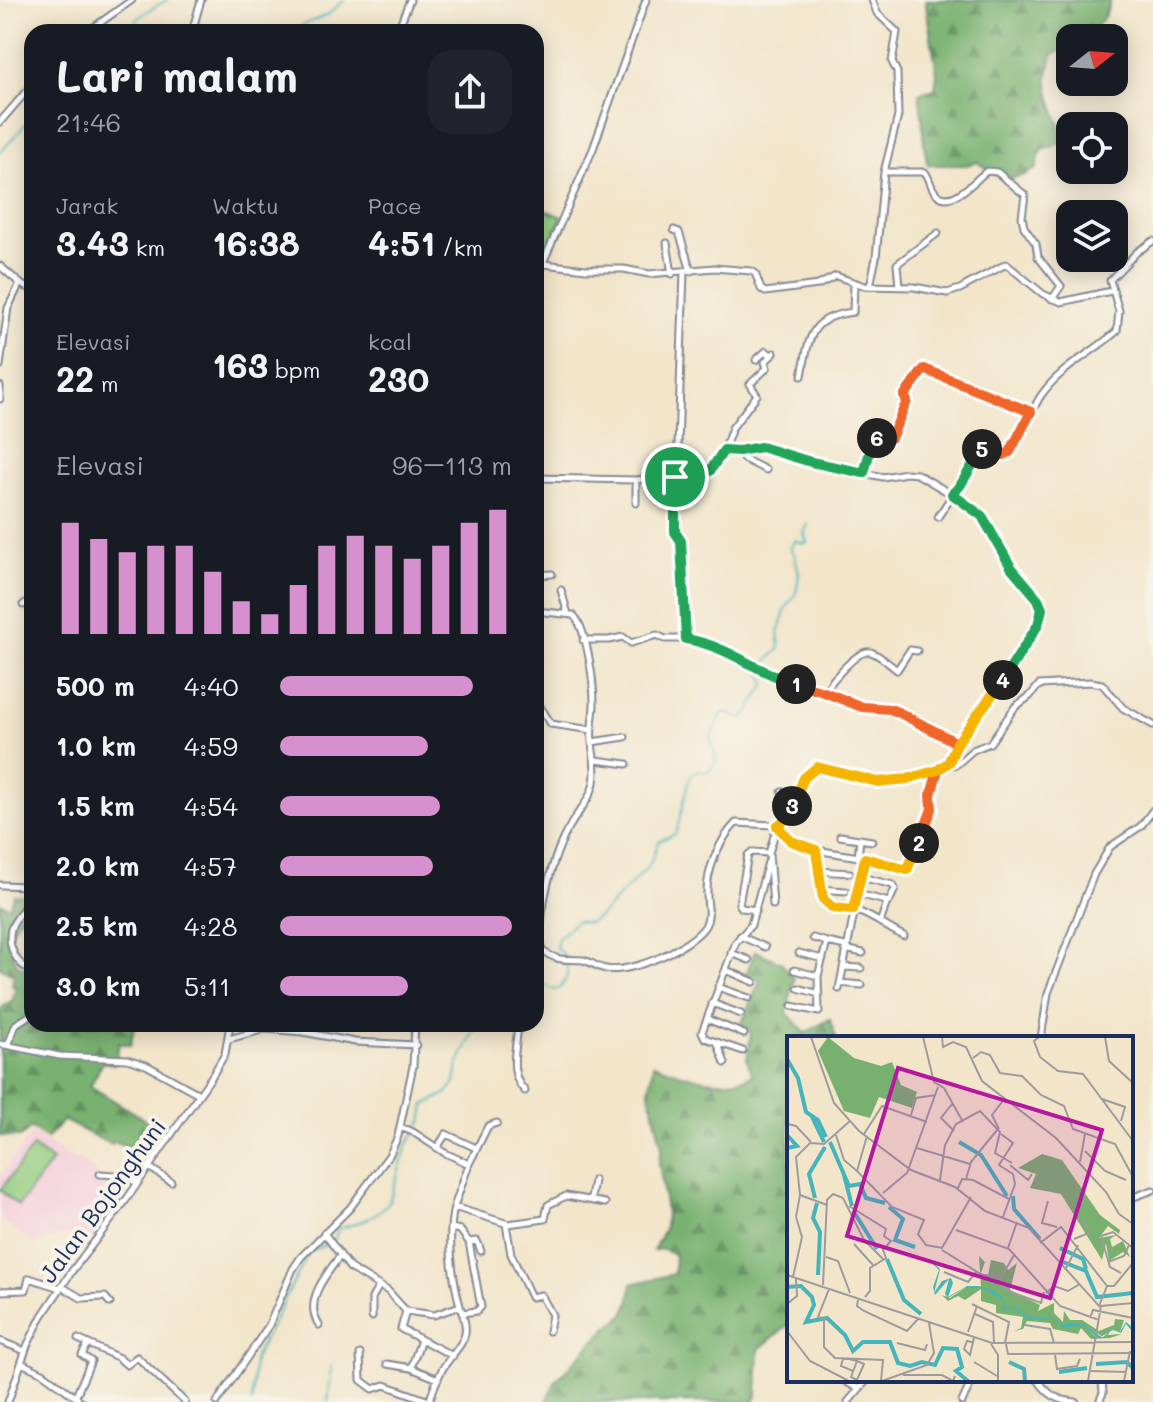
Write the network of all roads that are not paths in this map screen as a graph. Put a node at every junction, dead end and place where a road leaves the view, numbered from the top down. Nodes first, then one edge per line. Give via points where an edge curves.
1 (132, 0) edge
2 (201, 0) edge
3 (410, 0) edge
4 (646, 0) edge
5 (872, 0) edge
6 (98, 24) edge
7 (194, 24) edge
8 (400, 24) edge
9 (24, 94) edge
10 (0, 122) edge
11 (884, 172) junction
12 (674, 230) dead end
13 (938, 233) dead end
14 (1153, 241) edge
15 (667, 243) dead end
16 (544, 253) edge
17 (544, 264) edge
18 (0, 266) edge
19 (688, 271) junction
20 (672, 274) junction
21 (20, 283) junction
22 (854, 283) junction
23 (24, 285) edge
24 (870, 286) junction
25 (899, 286) junction
26 (1111, 291) junction
27 (1052, 299) junction
28 (756, 360) dead end
29 (0, 366) edge
30 (802, 376) dead end
31 (0, 386) edge
32 (0, 399) edge
33 (1031, 412) junction
34 (724, 450) junction
35 (739, 451) junction
36 (766, 470) dead end
37 (864, 473) junction
38 (675, 477) junction
39 (544, 478) edge
40 (636, 480) junction
41 (952, 494) junction
42 (636, 503) dead end
43 (938, 517) dead end
44 (544, 574) edge
45 (552, 574) dead end
46 (561, 590) dead end
47 (544, 612) edge
48 (568, 614) junction
49 (686, 639) junction
50 (583, 640) junction
51 (917, 651) dead end
52 (824, 692) junction
53 (544, 711) edge
54 (1153, 725) edge
55 (592, 730) junction
56 (625, 737) dead end
57 (592, 742) junction
58 (957, 743) junction
59 (596, 760) junction
60 (627, 764) dead end
61 (946, 766) junction
62 (938, 770) junction
63 (782, 792) dead end
64 (797, 794) junction
65 (1153, 810) edge
66 (777, 826) junction
67 (840, 836) dead end
68 (860, 839) junction
69 (872, 841) dead end
70 (816, 850) junction
71 (769, 853) junction
72 (862, 857) junction
73 (769, 861) junction
74 (818, 871) junction
75 (850, 873) dead end
76 (861, 877) junction
77 (0, 885) edge
78 (24, 886) edge
79 (820, 889) junction
80 (846, 891) dead end
81 (761, 894) junction
82 (858, 894) junction
83 (773, 895) junction
84 (887, 902) junction
85 (544, 905) edge
86 (773, 905) dead end
87 (24, 908) edge
88 (756, 910) junction
89 (853, 910) junction
90 (881, 920) junction
91 (740, 936) junction
92 (904, 936) dead end
93 (813, 938) dead end
94 (827, 942) junction
95 (765, 947) dead end
96 (845, 948) junction
97 (544, 952) edge
98 (731, 953) junction
99 (799, 953) dead end
100 (863, 953) dead end
101 (823, 959) junction
102 (749, 960) dead end
103 (843, 967) junction
104 (24, 968) edge
105 (861, 968) dead end
106 (726, 970) junction
107 (794, 970) dead end
108 (818, 976) junction
109 (754, 982) dead end
110 (862, 985) dead end
111 (718, 987) junction
112 (798, 988) dead end
113 (819, 994) junction
114 (749, 998) dead end
115 (712, 1003) junction
116 (792, 1006) dead end
117 (741, 1014) dead end
118 (707, 1019) junction
119 (24, 1021) edge
120 (229, 1032) edge
121 (254, 1032) edge
122 (303, 1032) edge
123 (415, 1032) edge
124 (517, 1032) edge
125 (744, 1034) dead end
126 (1041, 1036) edge
127 (229, 1039) junction
128 (717, 1042) junction
129 (0, 1044) edge
130 (8, 1045) junction
131 (416, 1045) junction
132 (743, 1051) dead end
133 (725, 1063) dead end
134 (525, 1091) dead end
135 (199, 1094) junction
136 (497, 1123) dead end
137 (400, 1127) junction
138 (437, 1148) junction
139 (476, 1148) junction
140 (469, 1164) junction
141 (149, 1167) junction
142 (100, 1174) dead end
143 (594, 1180) dead end
144 (138, 1182) junction
145 (171, 1182) dead end
146 (1153, 1190) edge
147 (1133, 1197) edge
148 (591, 1199) junction
149 (605, 1203) dead end
150 (454, 1207) junction
151 (506, 1224) junction
152 (451, 1228) junction
153 (324, 1233) junction
154 (469, 1242) junction
155 (481, 1251) dead end
156 (340, 1256) junction
157 (379, 1286) junction
158 (60, 1287) junction
159 (0, 1291) edge
160 (110, 1303) dead end
161 (461, 1309) junction
162 (406, 1311) junction
163 (372, 1317) dead end
164 (319, 1325) dead end
165 (549, 1331) dead end
166 (78, 1339) dead end
167 (421, 1340) junction
168 (0, 1341) edge
169 (88, 1344) junction
170 (25, 1351) junction
171 (360, 1354) dead end
172 (453, 1356) junction
173 (21, 1363) junction
174 (387, 1364) dead end
175 (411, 1368) junction
176 (438, 1379) junction
177 (847, 1382) edge
178 (865, 1382) edge
179 (971, 1382) edge
180 (1039, 1382) edge
181 (1102, 1382) edge
182 (859, 1389) junction
183 (0, 1396) edge
184 (76, 1396) junction
185 (8, 1401) edge
186 (82, 1402) edge
187 (185, 1402) edge
188 (217, 1402) edge
189 (429, 1402) edge
190 (848, 1402) edge
191 (962, 1402) edge
192 (1076, 1402) edge
193 (1099, 1402) edge

1 - 6 street
2 - 7 street
3 - 8 street
4 - 16 street via 593,149
5 - 11 street via 897,33 892,62 898,116
9 - 10 street
11 - 24 street
11 - 27 street via 925,172 944,198 960,194 990,170 1024,192 1024,227 1038,257 1061,286
12 - 19 street via 679,232
13 - 25 street via 897,264
14 - 26 street via 1111,278
15 - 20 street
17 - 20 street
18 - 21 street
19 - 20 street
19 - 22 street via 752,271 765,292 818,285 836,276
19 - 38 street
21 - 23 street
21 - 29 street via 8,306
22 - 24 street
22 - 30 street via 853,310 820,322 812,332
24 - 25 street
25 - 27 street via 953,292 1006,264
26 - 27 street via 1070,302
26 - 33 street via 1119,311 1117,331 1052,382
28 - 34 street via 766,351 773,354 750,384 756,396 732,428
31 - 32 street
33 - 37 street via 921,370 904,396 907,401 891,438 873,440
33 - 41 street via 1012,451 1004,455 982,450
34 - 35 street
34 - 38 street via 710,471
35 - 36 street
35 - 37 street via 761,447
37 - 41 street via 917,474
38 - 40 street
38 - 49 street
39 - 40 street
40 - 42 street
41 - 43 street
41 - 58 street via 982,516 1042,609 1017,660
44 - 45 street
46 - 48 street
47 - 48 street
48 - 50 street via 578,619
49 - 50 street via 657,635 631,643 623,637
49 - 52 street via 716,645 786,681
50 - 55 street via 593,687
51 - 52 street via 909,651 897,670 872,652 863,652
52 - 58 street via 856,706 890,709
53 - 55 street via 554,725
54 - 61 street via 1123,708 1102,684 1039,685 1015,707 990,743
55 - 57 street
56 - 57 street
57 - 59 street
58 - 61 street
59 - 60 street
59 - 85 street via 593,786 560,846
61 - 62 street
62 - 64 street via 878,782 817,767 807,773
62 - 72 street via 932,809 909,868
63 - 64 street
64 - 66 street
65 - 126 street via 1108,850 1094,874 1046,999
66 - 70 street via 791,841
66 - 71 street
66 - 97 street via 734,825 710,873 707,923 672,951 649,963 615,969
67 - 68 street
68 - 69 street
68 - 72 street
70 - 72 street
70 - 74 street
71 - 73 street
71 - 88 street via 748,855 739,904
72 - 76 street
73 - 81 street
73 - 83 street
74 - 75 street
74 - 79 street
76 - 82 street
76 - 84 street via 894,886
77 - 78 street
79 - 80 street
79 - 89 street via 833,908
81 - 83 street
81 - 88 street
82 - 84 street
82 - 89 street
83 - 86 street
84 - 90 street
87 - 104 street via 10,936 16,960
88 - 91 street
89 - 90 street
89 - 96 street
90 - 92 street
91 - 95 street
91 - 98 street
93 - 94 street
94 - 96 street
94 - 101 street
96 - 100 street
96 - 103 street
98 - 102 street
98 - 106 street
99 - 101 street
101 - 108 street
103 - 105 street
103 - 110 street via 839,986
106 - 109 street
106 - 111 street
107 - 108 street
108 - 113 street
111 - 114 street
111 - 115 street
112 - 113 street
113 - 116 street via 818,1012
115 - 117 street
115 - 118 street
118 - 125 street
118 - 128 street via 702,1034
119 - 130 street via 16,1024
120 - 127 street, Jalan Bojonghuni
121 - 127 street
122 - 131 street
123 - 131 street
124 - 134 street via 513,1072
127 - 135 street, Jalan Bojonghuni via 221,1063
128 - 132 street
128 - 133 street
129 - 130 street
130 - 135 street via 60,1056 127,1059
131 - 137 street
135 - 141 street, Jalan Bojonghuni
136 - 139 street via 489,1125
137 - 138 street
137 - 153 street via 370,1183
138 - 139 street via 446,1134
138 - 140 street
139 - 140 street
140 - 150 street
141 - 144 street, Jalan Bojonghuni
141 - 145 street
142 - 144 street
143 - 148 street
144 - 158 street, Jalan Bojonghuni
146 - 147 street
148 - 149 street
148 - 151 street via 566,1196 546,1206 545,1219
150 - 151 street
150 - 152 street
151 - 165 street via 511,1254 531,1297 541,1295 552,1315
152 - 154 street
152 - 161 street
153 - 156 street
153 - 188 street via 293,1269 269,1325
154 - 155 street via 477,1241
154 - 161 street via 481,1307
156 - 157 street
156 - 164 street via 313,1305
157 - 162 street
157 - 163 street via 372,1298
158 - 159 street via 29,1278 26,1290
158 - 160 street via 81,1298 106,1297
158 - 170 street, Jalan Bojonghuni
161 - 162 street via 434,1315
161 - 172 street via 466,1335
162 - 167 street via 400,1328
166 - 169 street
167 - 172 street
167 - 175 street
168 - 170 street
169 - 184 street via 82,1355 91,1361
169 - 187 street via 127,1365 137,1357
170 - 173 street, Jalan Bojonghuni
171 - 189 street via 361,1380 373,1389 385,1385
172 - 176 street
173 - 184 street
173 - 185 street, Jalan Bojonghuni
174 - 175 street
175 - 176 street
176 - 189 street
177 - 182 street
178 - 182 street
179 - 191 street
180 - 192 street via 1056,1399
181 - 193 street
182 - 190 street
183 - 185 street
184 - 186 street

